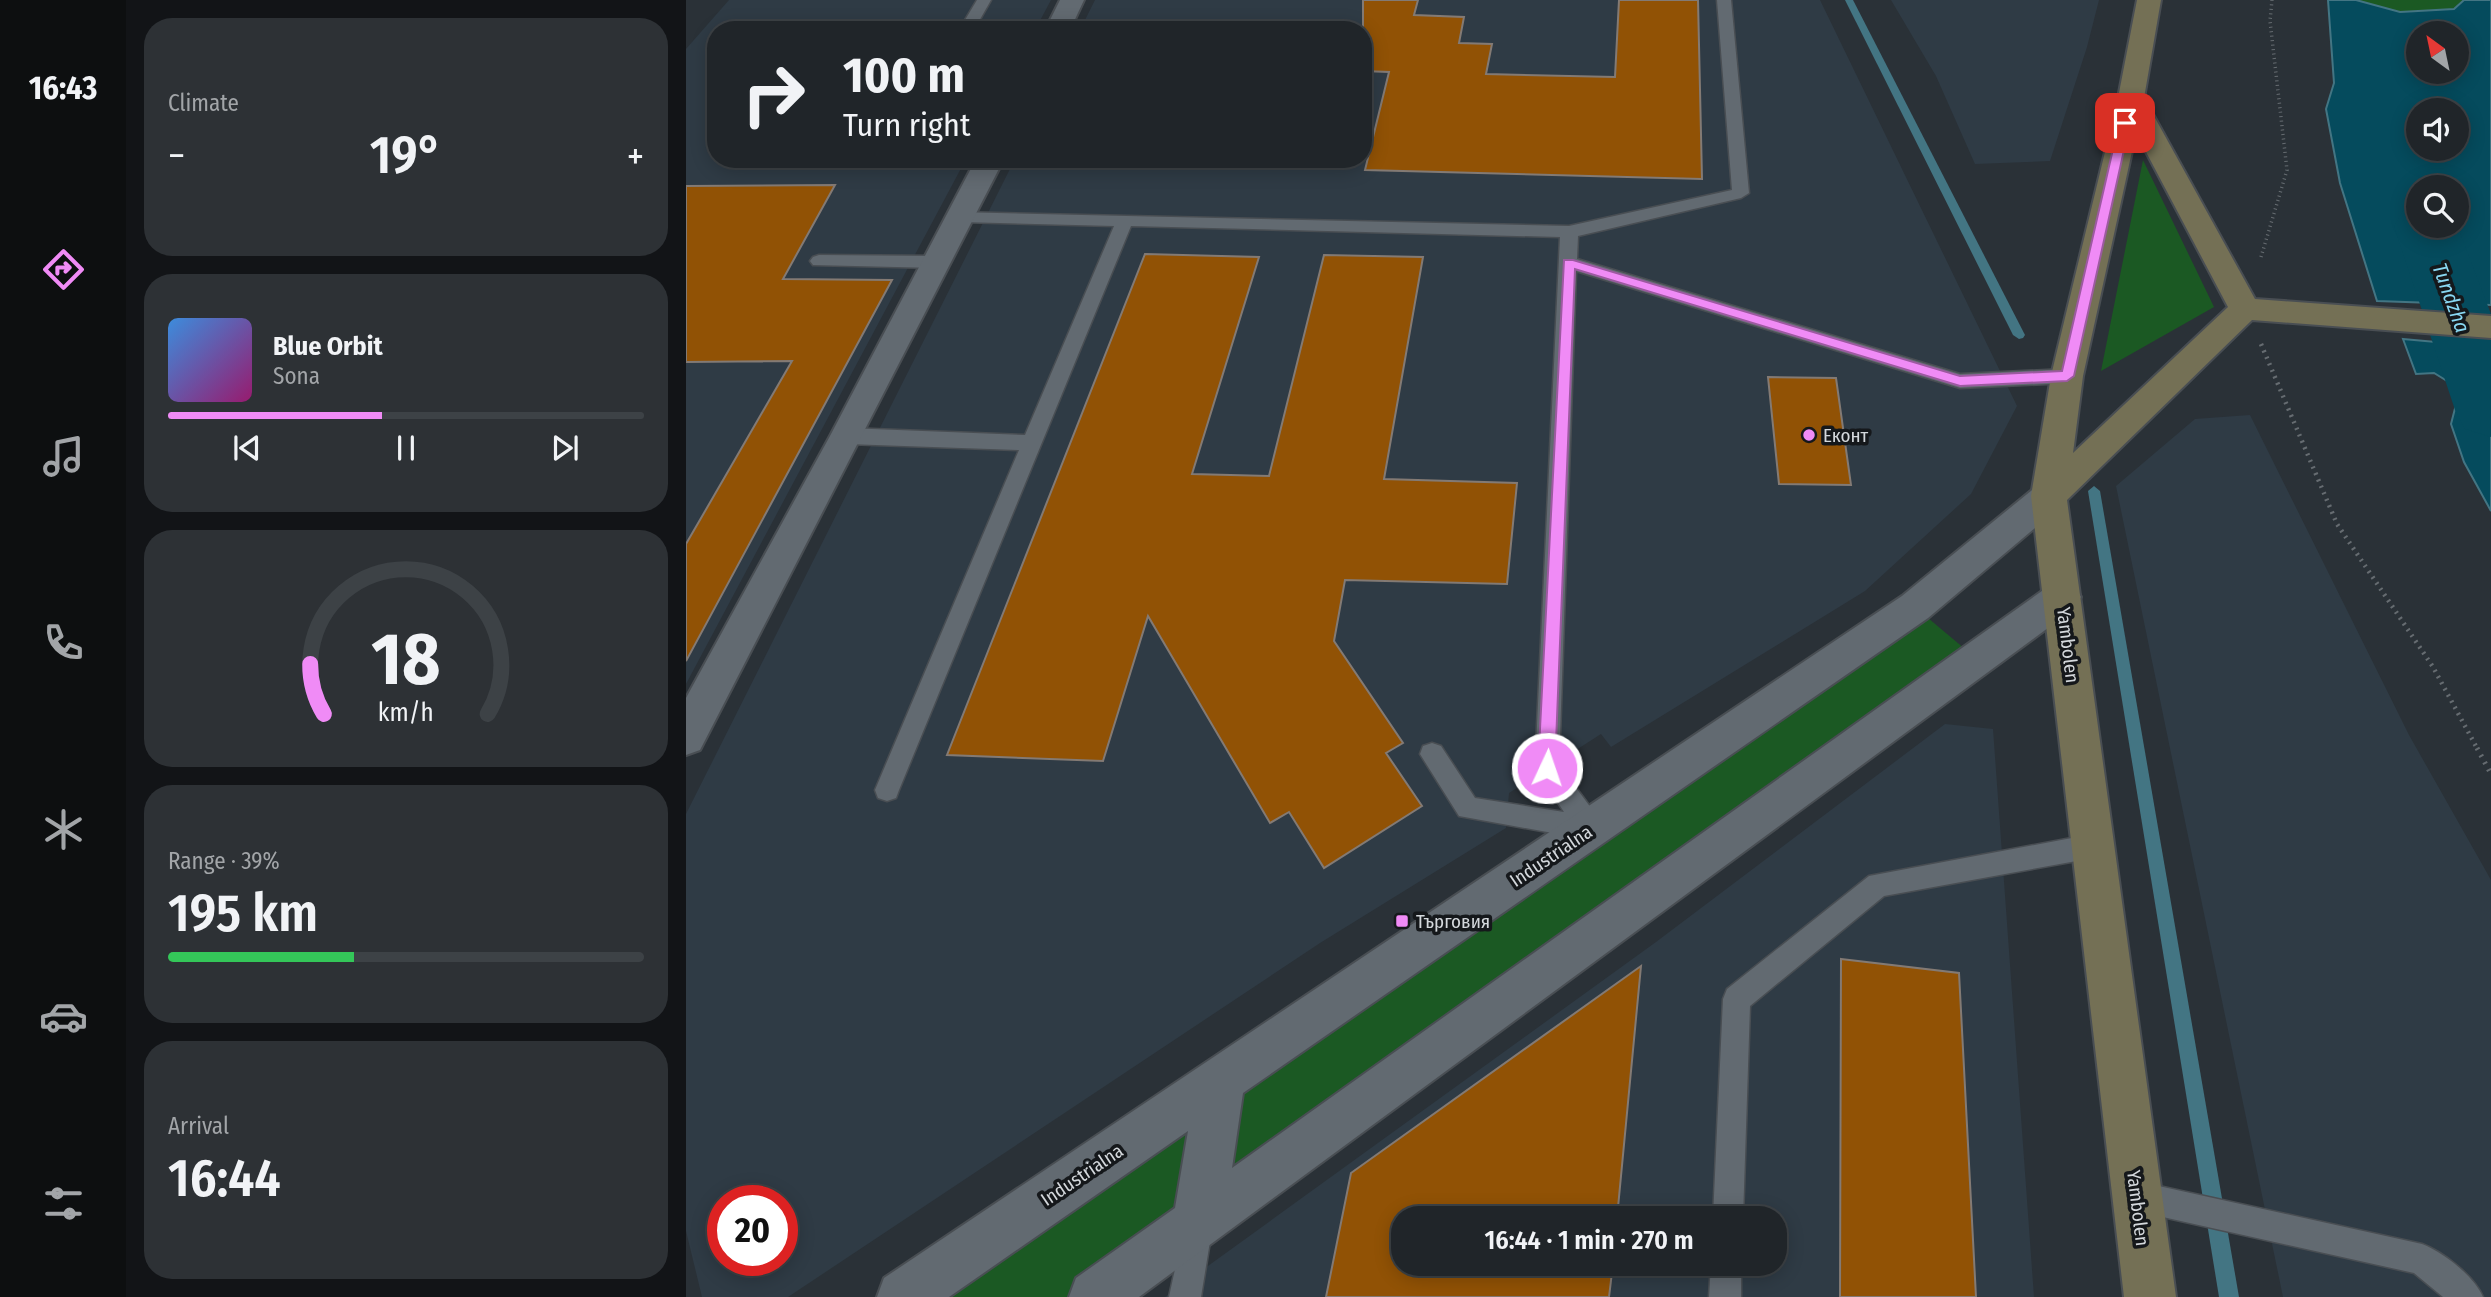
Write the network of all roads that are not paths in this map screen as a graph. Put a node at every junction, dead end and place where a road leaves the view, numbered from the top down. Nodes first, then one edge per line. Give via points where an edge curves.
1 (984, 0) edge
2 (1072, 0) edge
3 (1724, 0) edge
4 (2149, 0) edge
5 (971, 21) edge
6 (1062, 21) edge
7 (2131, 98) junction
8 (985, 168) edge
9 (961, 216) junction
10 (1125, 220) junction
11 (1569, 232) junction
12 (819, 261) dead end
13 (937, 262) junction
14 (1569, 263) junction
15 (2245, 309) junction
16 (2491, 327) edge
17 (2067, 376) junction
18 (847, 436) junction
19 (1031, 443) junction
20 (2049, 496) junction
21 (2062, 597) junction
22 (686, 737) edge
23 (1432, 754) dead end
24 (887, 790) dead end
25 (1591, 828) junction
26 (2093, 846) junction
27 (1221, 1081) junction
28 (2136, 1196) junction
29 (1728, 1206) edge
30 (1198, 1222) junction
31 (1726, 1276) edge
32 (904, 1297) edge
33 (1095, 1297) edge
34 (1185, 1297) edge
35 (1725, 1297) edge
36 (2150, 1297) edge
37 (2467, 1297) edge

1 - 5 lane
2 - 6 street
3 - 11 lane via 1741,193
4 - 7 main road, Yambolen
7 - 15 main road
7 - 17 main road, Yambolen
8 - 9 street
9 - 10 lane
9 - 13 street
10 - 11 lane
10 - 19 lane
11 - 14 lane
12 - 13 lane
13 - 18 street
14 - 17 lane via 1960,381
14 - 25 lane via 1547,768
15 - 16 main road
15 - 20 main road
17 - 20 main road, Yambolen
18 - 19 lane
18 - 22 street
19 - 24 lane
20 - 21 main road, Yambolen
20 - 25 street, Industrialna via 1915,607
21 - 26 main road, Yambolen
21 - 30 street
23 - 25 lane via 1468,808
25 - 27 street, Industrialna
26 - 28 main road, Yambolen
26 - 29 lane via 1878,885 1737,999
27 - 30 street
27 - 32 street, Industrialna
28 - 36 main road, Yambolen
28 - 37 lane via 2422,1259
30 - 33 street
30 - 34 lane
31 - 35 lane

